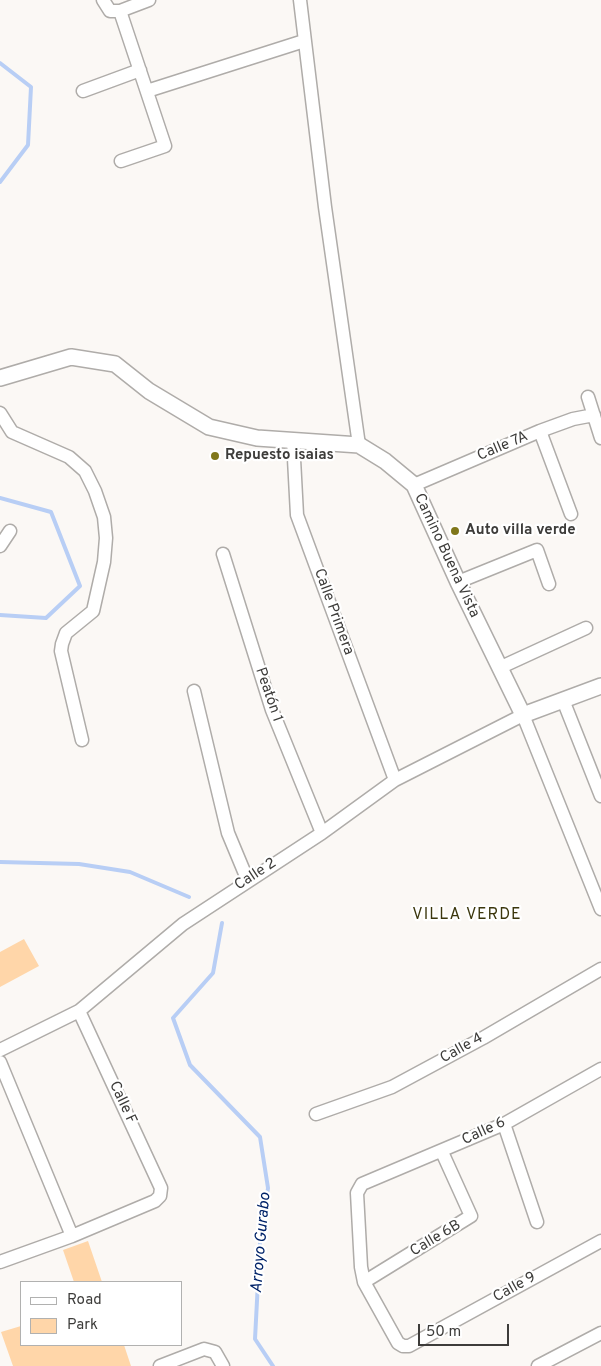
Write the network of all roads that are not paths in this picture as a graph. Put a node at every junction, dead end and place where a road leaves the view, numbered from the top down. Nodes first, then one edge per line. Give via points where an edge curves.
1 (103, 0) edge
2 (149, 0) edge
3 (300, 0) edge
4 (120, 11) junction
5 (304, 41) junction
6 (140, 70) junction
7 (83, 91) dead end
8 (147, 91) junction
9 (121, 161) dead end
10 (0, 378) edge
11 (588, 397) dead end
12 (0, 413) edge
13 (594, 415) junction
14 (540, 431) junction
15 (601, 438) edge
16 (293, 440) junction
17 (359, 445) junction
18 (414, 485) junction
19 (571, 514) dead end
20 (10, 531) dead end
21 (0, 546) edge
22 (223, 554) dead end
23 (458, 582) junction
24 (548, 584) dead end
25 (586, 628) dead end
26 (499, 668) junction
27 (601, 686) edge
28 (194, 691) dead end
29 (563, 700) junction
30 (523, 715) junction
31 (82, 740) dead end
32 (395, 780) junction
33 (601, 796) edge
34 (322, 833) junction
35 (248, 881) junction
36 (601, 909) edge
37 (601, 969) edge
38 (79, 1011) junction
39 (0, 1050) edge
40 (0, 1062) edge
41 (601, 1069) edge
42 (316, 1114) dead end
43 (504, 1124) junction
44 (442, 1152) junction
45 (538, 1222) dead end
46 (72, 1236) junction
47 (601, 1241) edge
48 (0, 1262) edge
49 (364, 1282) junction
50 (601, 1333) edge
51 (160, 1366) edge
52 (223, 1366) edge
53 (538, 1366) edge

1 - 4 street via 110,11
2 - 4 street
3 - 5 street
4 - 6 street
5 - 8 street
5 - 17 street
6 - 7 street
6 - 8 street
8 - 9 street via 166,146
10 - 16 street, Camino Buena Vista via 72,357 115,364 149,391 209,427 257,438
11 - 13 street
12 - 31 street via 12,432 69,457 85,471 96,491 104,517 104,562 93,611 66,633 62,644
13 - 14 street, Calle 7A
13 - 15 street
14 - 18 street, Calle 7A
14 - 19 street
16 - 17 street, Camino Buena Vista
16 - 32 street, Calle Primera via 297,516
17 - 18 street, Camino Buena Vista
18 - 23 street, Camino Buena Vista
20 - 21 street
22 - 34 street, Peatón 1 via 272,710
23 - 24 street via 537,550
23 - 26 street, Camino Buena Vista
25 - 26 street
26 - 30 street, Camino Buena Vista
27 - 29 street
28 - 35 street via 228,833
29 - 30 street
29 - 33 street
30 - 32 street, Calle 2
30 - 36 street
32 - 34 street, Calle 2
34 - 35 street, Calle 2
35 - 38 street, Calle 2 via 183,924
37 - 42 street, Calle 4 via 392,1087
38 - 39 street, Calle 2
38 - 46 street, Calle F via 161,1188 155,1201
40 - 46 street
41 - 43 street, Calle 6
43 - 44 street, Calle 6
43 - 45 street
44 - 49 street, Calle 6 via 362,1184 357,1193
44 - 49 street, Calle 6B via 472,1216
46 - 48 street
47 - 49 street, Calle 9 via 409,1346 398,1343
50 - 53 street
51 - 52 street via 204,1349 215,1352

